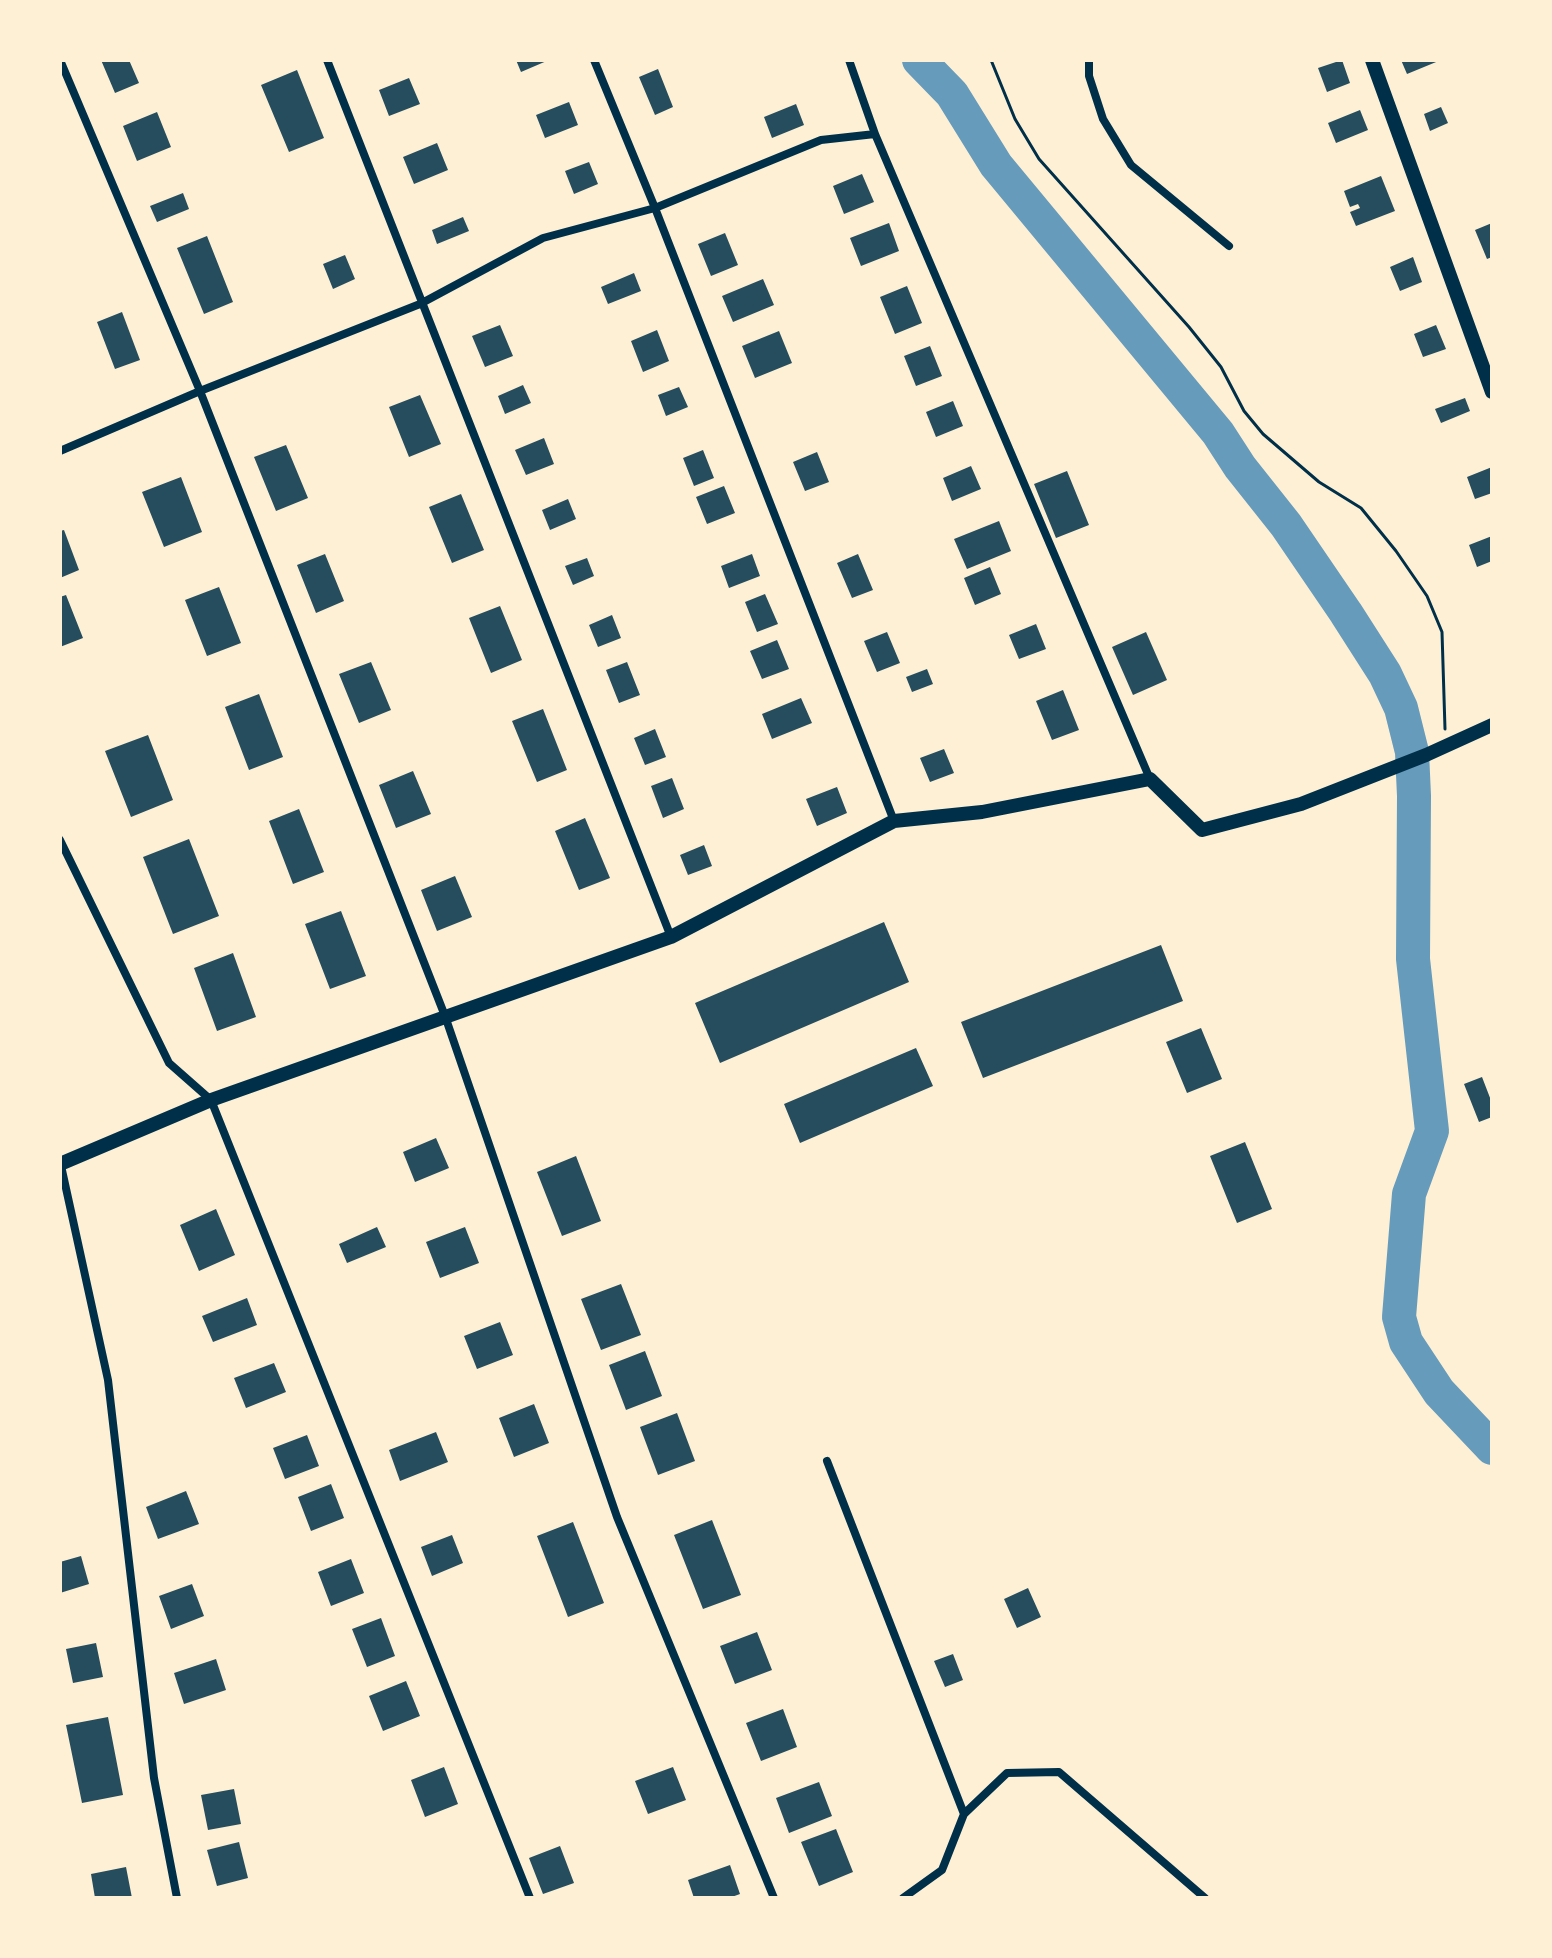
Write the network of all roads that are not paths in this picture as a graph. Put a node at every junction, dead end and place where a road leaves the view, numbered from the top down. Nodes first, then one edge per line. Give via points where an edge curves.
1 (60, 60) edge
2 (327, 60) edge
3 (594, 60) edge
4 (849, 60) edge
5 (1089, 60) edge
6 (1372, 60) edge
7 (875, 134) junction
8 (655, 208) junction
9 (1229, 246) dead end
10 (420, 304) junction
11 (200, 391) junction
12 (1492, 392) edge
13 (60, 451) edge
14 (1492, 725) edge
15 (1150, 779) junction
16 (894, 821) junction
17 (60, 840) edge
18 (671, 937) junction
19 (445, 1016) junction
20 (211, 1100) junction
21 (60, 1163) edge
22 (827, 1461) dead end
23 (964, 1814) junction
24 (177, 1898) edge
25 (530, 1898) edge
26 (774, 1898) edge
27 (903, 1898) edge
28 (1205, 1898) edge

1 - 11 street
2 - 10 street
3 - 8 street
4 - 7 street
5 - 9 street via 1103,119 1131,165
6 - 12 street
7 - 8 street via 821,140
7 - 15 street
8 - 10 street via 543,238
8 - 16 street
10 - 11 street
10 - 18 street
11 - 13 street
11 - 19 street
14 - 15 street via 1301,804 1202,830
15 - 16 street via 982,812
16 - 18 street
17 - 20 street via 169,1063
18 - 19 street
19 - 20 street
19 - 26 street via 617,1517
20 - 21 street
20 - 25 street
21 - 24 street via 108,1380 154,1778
22 - 23 street
23 - 27 street via 942,1870
23 - 28 street via 1007,1773 1059,1772

